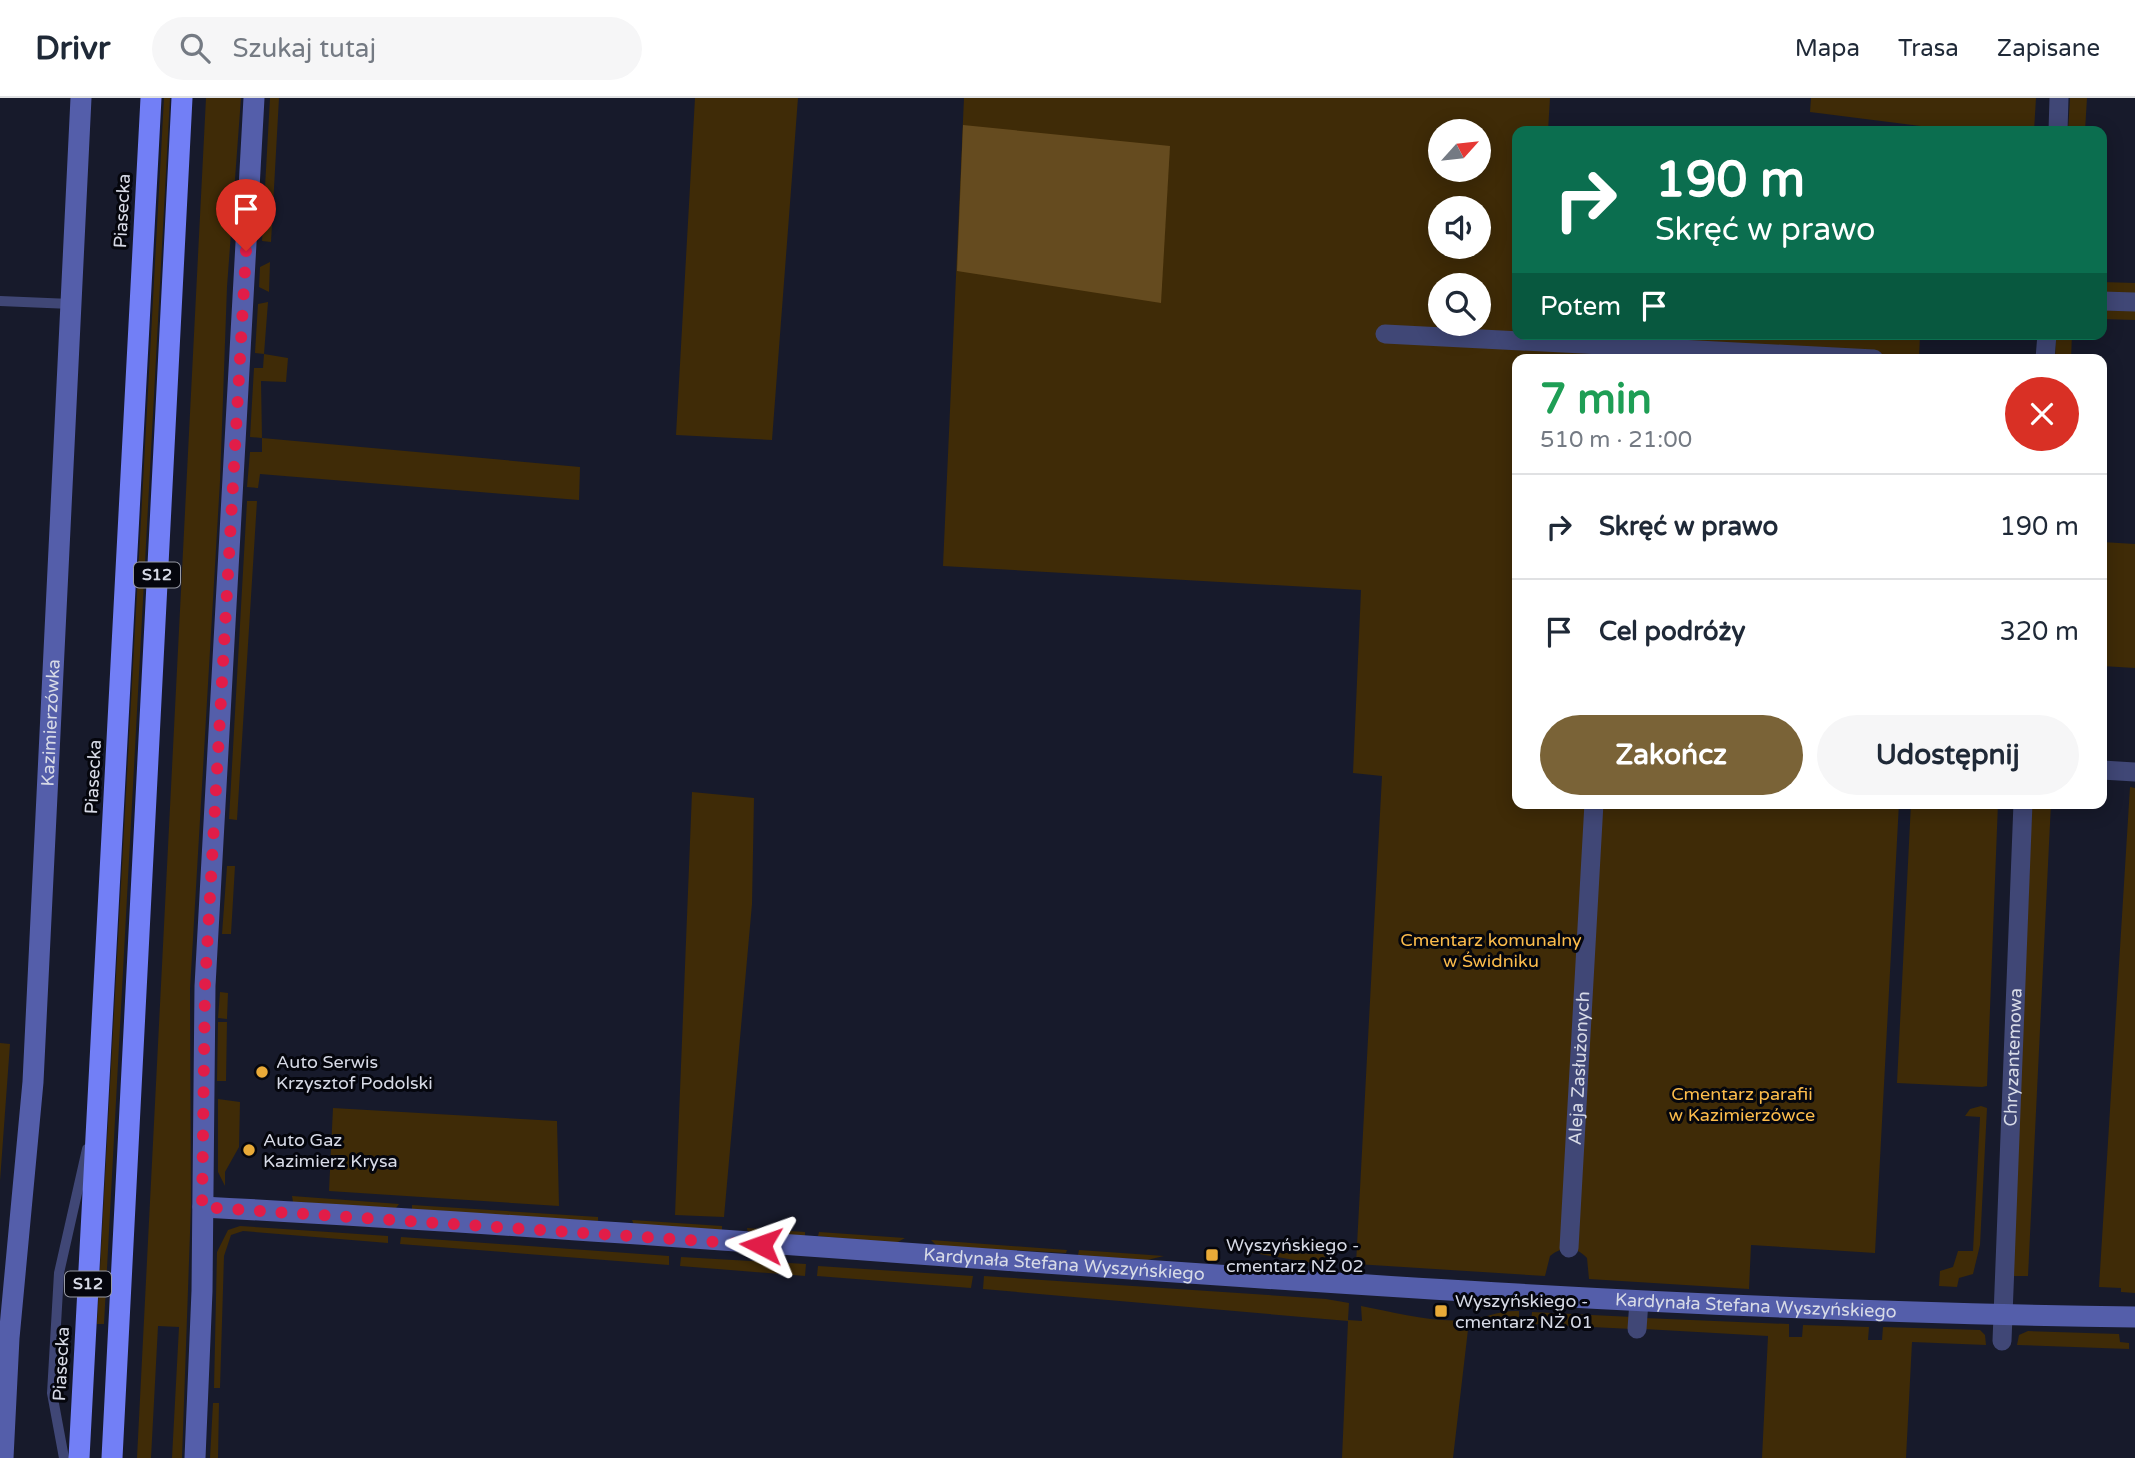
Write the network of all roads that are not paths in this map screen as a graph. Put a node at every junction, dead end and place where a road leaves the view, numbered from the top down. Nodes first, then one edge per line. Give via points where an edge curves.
1 (81, 98) edge
2 (151, 98) edge
3 (182, 98) edge
4 (254, 98) edge
5 (2059, 98) edge
6 (2058, 126) edge
7 (0, 301) edge
8 (2107, 301) edge
9 (2135, 302) edge
10 (72, 304) junction
11 (1385, 334) dead end
12 (1617, 347) edge
13 (1767, 354) edge
14 (2107, 770) edge
15 (2135, 772) edge
16 (1594, 809) edge
17 (2023, 809) edge
18 (97, 1111) junction
19 (202, 1207) junction
20 (1569, 1248) dead end
21 (1639, 1301) junction
22 (2002, 1313) junction
23 (2135, 1317) edge
24 (1637, 1329) dead end
25 (5, 1338) edge
26 (2002, 1341) dead end
27 (114, 1409) junction
28 (3, 1458) edge
29 (64, 1458) edge
30 (79, 1458) edge
31 (111, 1458) edge
32 (121, 1458) edge
33 (195, 1458) edge

1 - 10 street, Kazimierzówka
2 - 18 highway, Piasecka / S12
3 - 27 highway, S12
4 - 19 street via 205,986
5 - 6 street
7 - 10 lane
8 - 9 street
10 - 25 street, Kazimierzówka via 33,1083
11 - 12 street
12 - 13 street
14 - 15 street
16 - 20 street, Aleja Zasłużonych
17 - 22 street, Chryzantemowa
18 - 29 lane via 59,1273 52,1393
18 - 30 highway, Piasecka / S12
19 - 21 street, Kardynała Stefana Wyszyńskiego
19 - 33 street
21 - 22 street, Kardynała Stefana Wyszyńskiego
21 - 24 street
22 - 23 street, Kardynała Stefana Wyszyńskiego
22 - 26 street, Chryzantemowa
25 - 28 street, Kazimierzówka
27 - 31 highway, S12
27 - 32 lane

